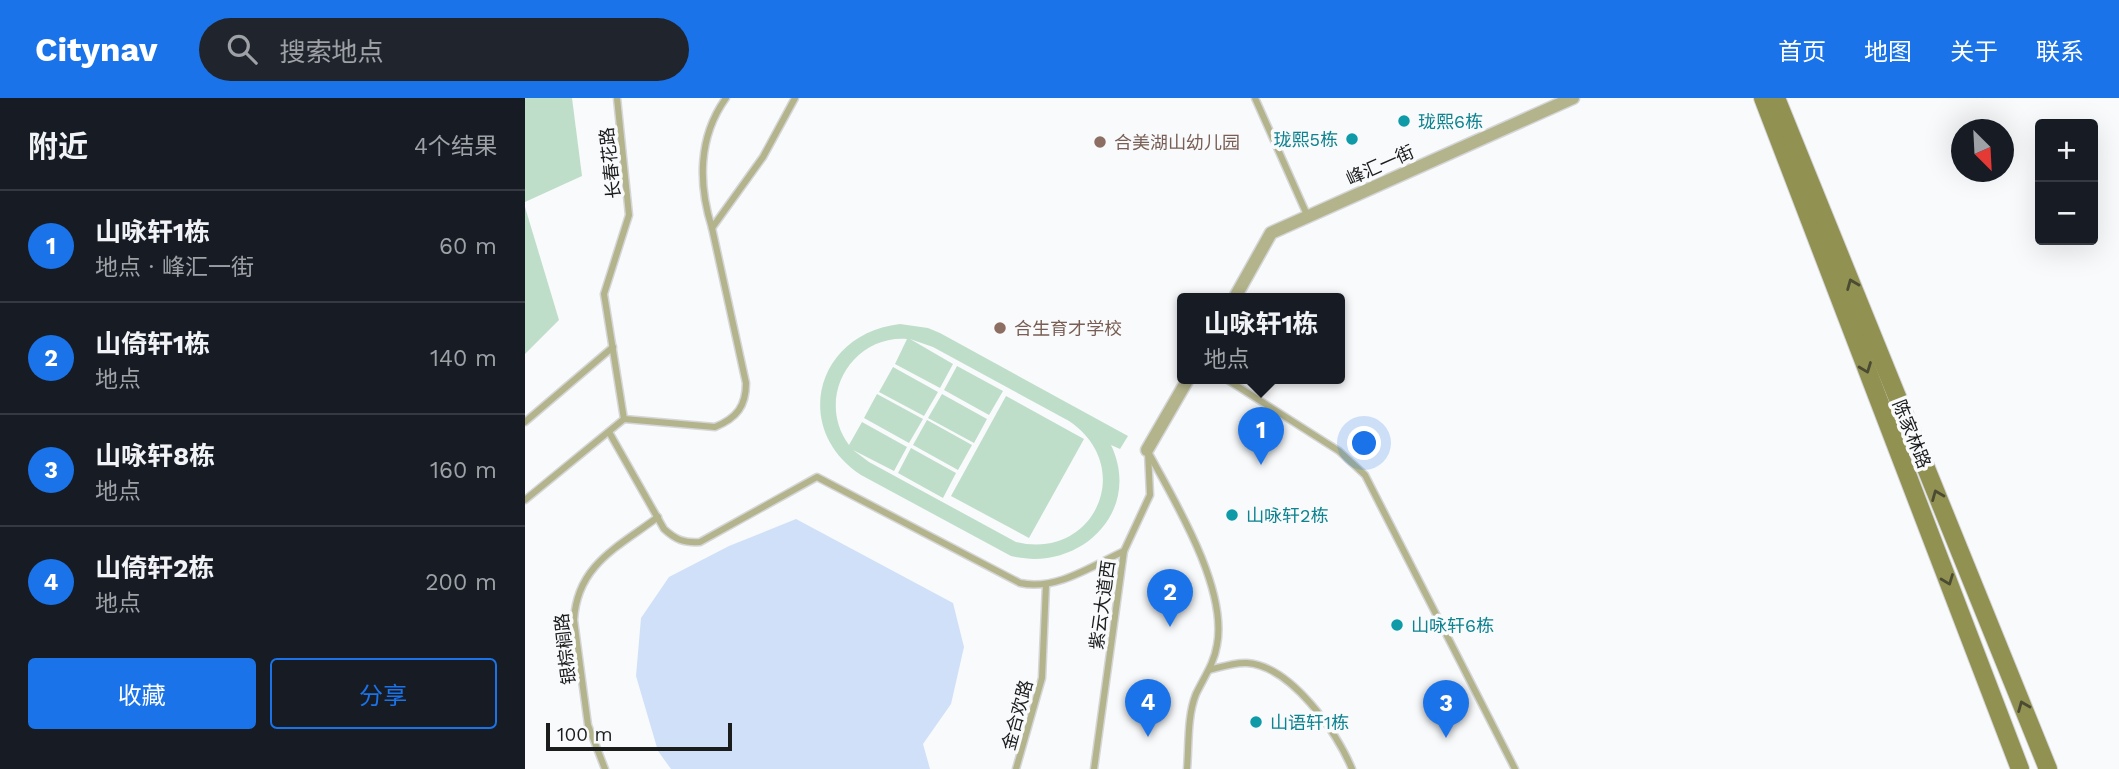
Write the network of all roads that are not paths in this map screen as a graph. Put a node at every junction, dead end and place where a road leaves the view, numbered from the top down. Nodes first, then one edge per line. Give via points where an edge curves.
1 (617, 98) edge
2 (726, 98) edge
3 (795, 98) edge
4 (1255, 98) edge
5 (1573, 98) edge
6 (1763, 98) edge
7 (1776, 98) edge
8 (1308, 216) junction
9 (712, 228) junction
10 (1237, 293) edge
11 (613, 347) junction
12 (1185, 384) edge
13 (1234, 384) edge
14 (624, 419) junction
15 (525, 422) edge
16 (609, 432) junction
17 (1147, 450) junction
18 (525, 500) edge
19 (658, 517) junction
20 (1124, 551) junction
21 (1046, 585) junction
22 (1209, 670) junction
23 (605, 769) edge
24 (1016, 769) edge
25 (1094, 769) edge
26 (1187, 769) edge
27 (1352, 769) edge
28 (1515, 769) edge
29 (2020, 769) edge
30 (2048, 769) edge

1 - 11 lane, 长春花路 via 629,215 604,294
2 - 9 lane via 703,154 705,204
3 - 9 lane via 763,157
4 - 8 lane
5 - 8 street, 峰汇一街
6 -> 29 main road, 陈家林路
30 -> 7 main road, 陈家林路
8 - 10 street, 峰汇一街 via 1271,233
9 - 14 lane via 746,398 740,411 715,427
11 - 14 lane, 长春花路
11 - 15 lane
12 - 17 street
13 - 28 lane via 1339,451 1365,475
14 - 16 lane
16 - 18 lane
16 - 19 lane
17 - 20 lane, 紫云大道西 via 1150,495
17 - 22 lane via 1213,585 1219,624
19 - 21 lane via 674,538 700,541 817,477 1020,583
19 - 23 lane, 银棕榈路 via 589,572 575,603 588,725
20 - 21 lane
20 - 25 lane, 紫云大道西
21 - 24 lane, 金合欢路 via 1042,678
22 - 26 lane via 1192,709
22 - 27 lane via 1247,663 1275,674 1303,695 1326,721

